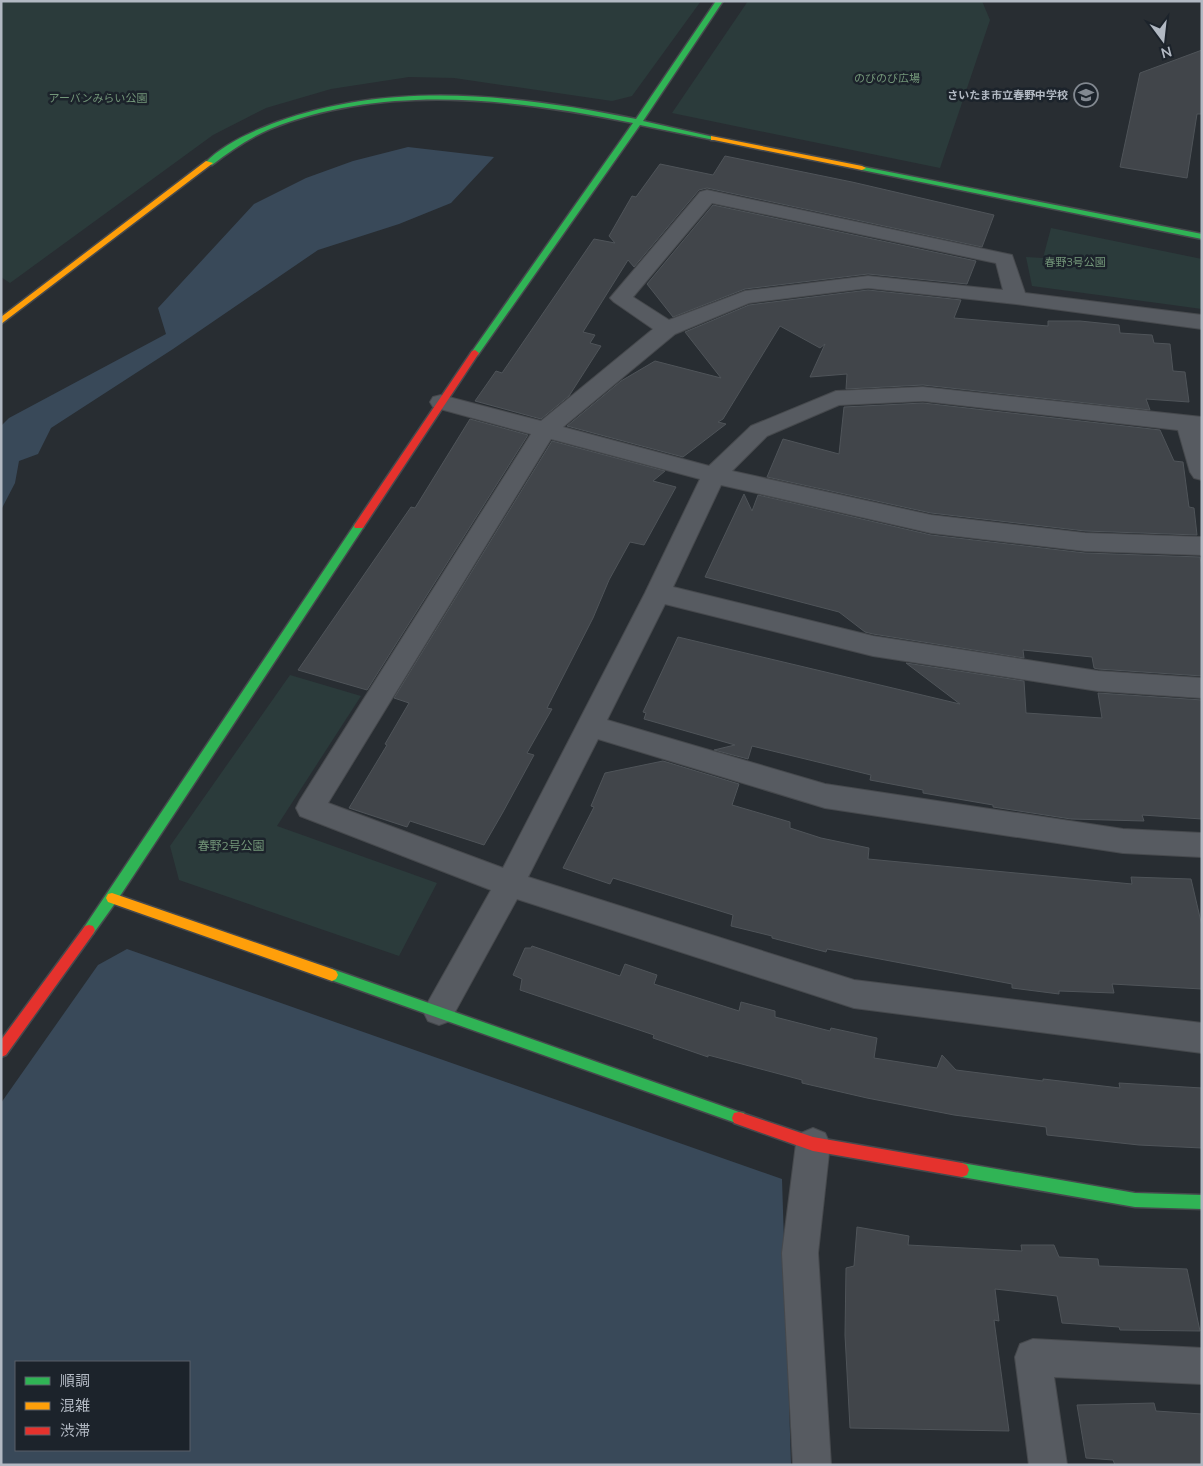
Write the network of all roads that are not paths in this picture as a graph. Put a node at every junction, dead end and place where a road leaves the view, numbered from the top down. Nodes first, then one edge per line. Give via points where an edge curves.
1 (720, 1) edge
2 (638, 122) junction
3 (1202, 237) edge
4 (1016, 298) junction
5 (1, 321) edge
6 (1202, 322) edge
7 (667, 329) junction
8 (440, 402) junction
9 (1194, 424) edge
10 (546, 429) junction
11 (1202, 472) edge
12 (714, 475) junction
13 (1202, 546) edge
14 (658, 593) junction
15 (1202, 688) edge
16 (590, 726) junction
17 (1202, 845) edge
18 (510, 884) junction
19 (112, 898) junction
20 (439, 1011) junction
21 (1202, 1038) edge
22 (1, 1051) edge
23 (814, 1144) junction
24 (1202, 1202) edge
25 (1202, 1366) edge
26 (812, 1465) edge
27 (1048, 1465) edge

1 - 2 street
2 - 3 street
2 - 5 street via 558,107 495,100 418,98 331,109 295,118 229,150 192,175
2 - 8 street
4 - 6 street
4 - 7 street via 868,282 745,297
4 - 7 street via 1005,259 708,196 621,298
7 - 10 street
8 - 10 street
8 - 19 street
9 - 11 street
9 - 12 street via 923,394 836,398 759,432
10 - 12 street
10 - 18 street via 310,808
12 - 13 street via 931,524 1085,542
12 - 14 street
14 - 15 street via 873,646 1098,681
14 - 16 street
16 - 17 street via 825,796 1123,841
16 - 18 street
18 - 20 street
18 - 21 street via 854,994
19 - 20 street
19 - 22 street
20 - 23 street
23 - 24 street via 1135,1200
23 - 26 street via 800,1253
25 - 27 street via 1033,1357

